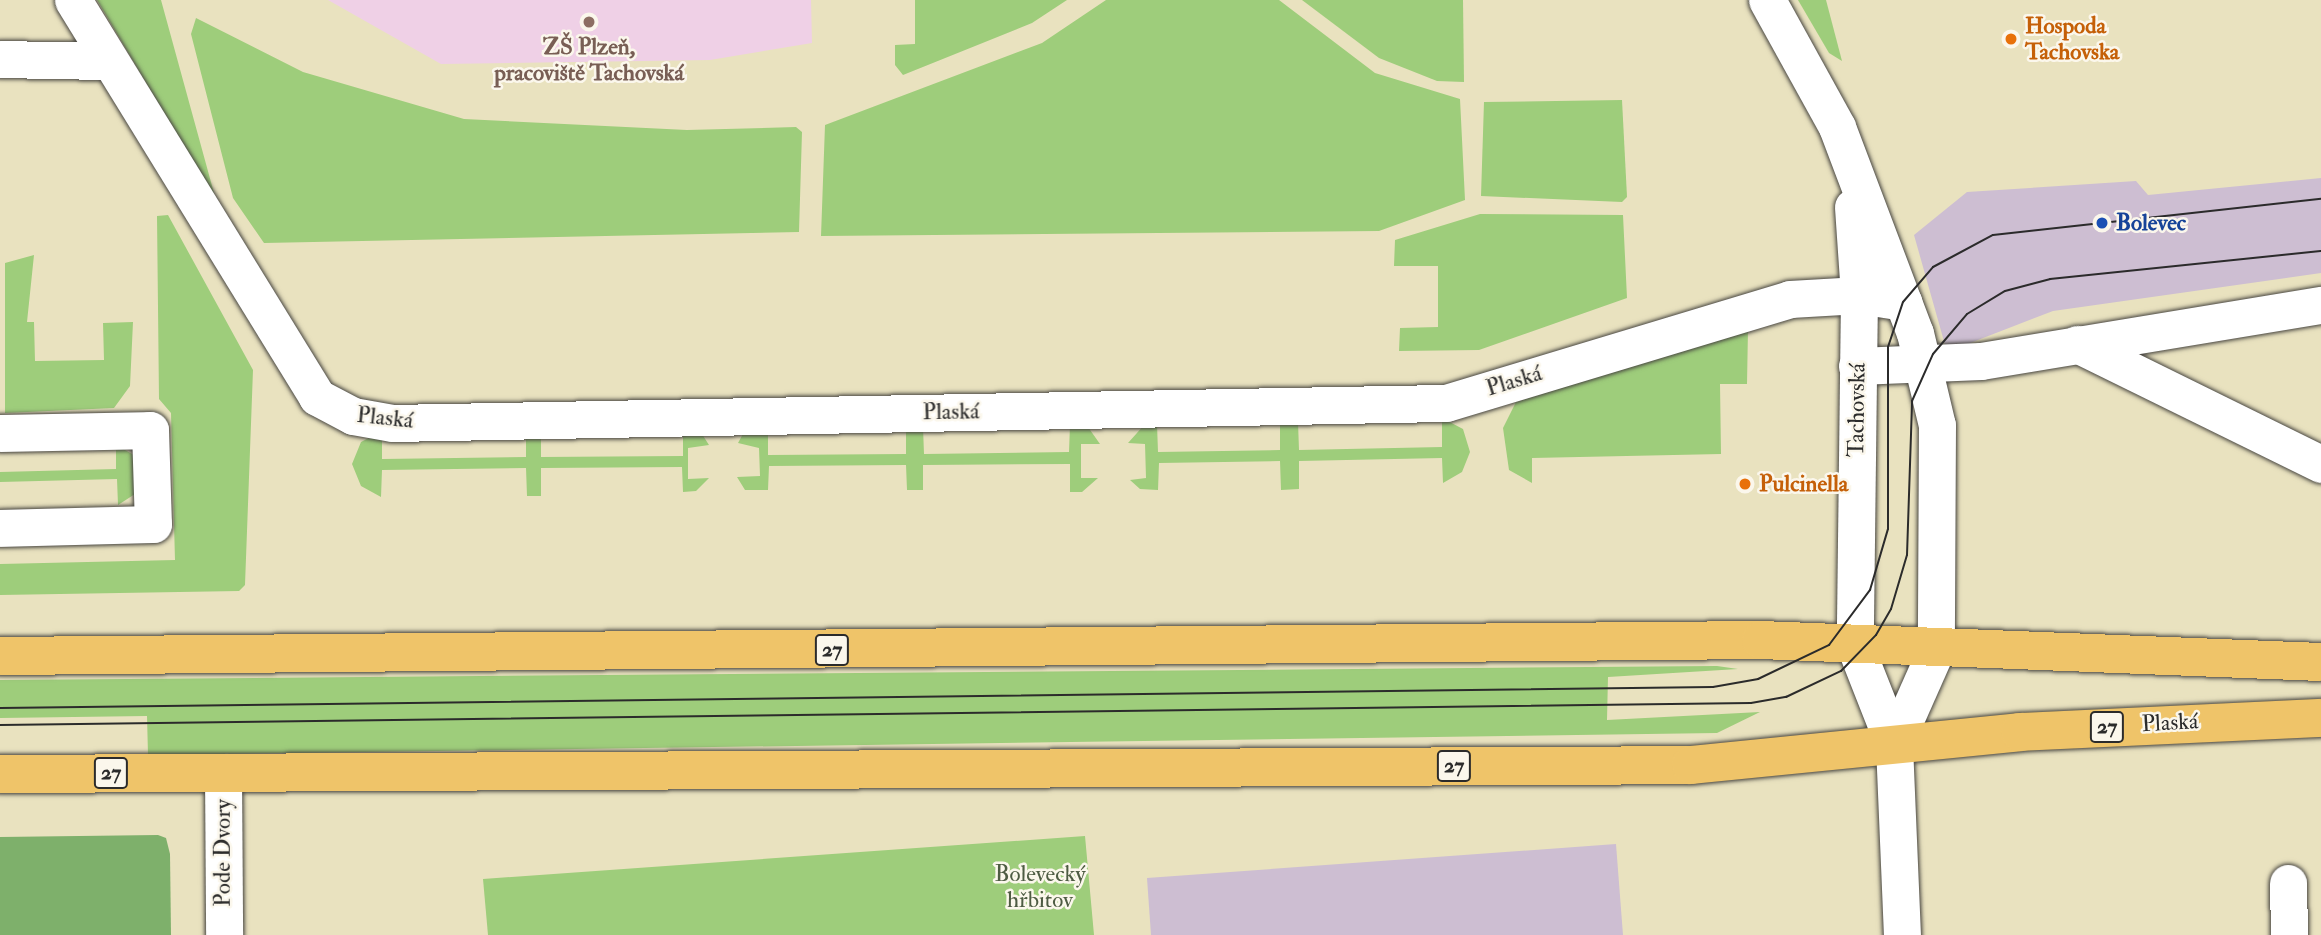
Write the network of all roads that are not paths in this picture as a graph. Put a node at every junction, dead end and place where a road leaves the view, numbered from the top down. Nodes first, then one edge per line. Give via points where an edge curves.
1 (73, 0) edge
2 (1767, 0) edge
3 (0, 58) edge
4 (106, 61) junction
5 (1851, 175) junction
6 (1859, 295) junction
7 (1903, 302) junction
8 (2321, 306) edge
9 (2077, 344) junction
10 (1981, 361) junction
11 (1857, 366) junction
12 (1925, 367) junction
13 (1937, 425) junction
14 (0, 433) edge
15 (2321, 464) edge
16 (0, 528) edge
17 (1855, 646) junction
18 (1936, 650) junction
19 (0, 656) edge
20 (2321, 662) edge
21 (2321, 718) edge
22 (1894, 745) junction
23 (223, 772) junction
24 (0, 774) edge
25 (2288, 883) dead end
26 (1900, 933) edge
27 (224, 935) edge
28 (2290, 935) edge

1 - 4 street, Plaská
2 - 5 street, Tachovská via 1837,127
3 - 4 street
4 - 6 street, Plaská via 190,185 317,397 353,416 392,423 1446,403 1790,299
5 - 6 street, Tachovská
5 - 7 street, Tachovská
6 - 7 street, Plaská
6 - 11 street, Tachovská
7 - 12 street
8 - 9 street
9 - 10 street
9 - 15 street
10 - 12 street
10 - 13 street via 1953,385
11 - 12 street
11 - 17 street, Tachovská
12 - 13 street
13 - 18 street
14 - 16 street via 150,430 153,524
17 - 18 main road, 27
17 - 19 main road, 27 via 1690,640
17 - 22 street
18 - 20 main road, 27
18 - 22 street
21 - 22 main road, Plaská / 27 via 2034,731
22 - 23 main road, Plaská / 27 via 1691,765
22 - 26 street
23 - 24 main road, Plaská / 27
23 - 27 street, Pode Dvory
25 - 28 street

